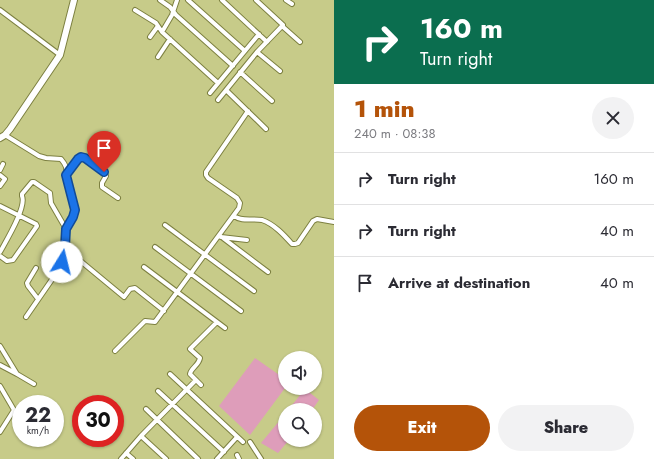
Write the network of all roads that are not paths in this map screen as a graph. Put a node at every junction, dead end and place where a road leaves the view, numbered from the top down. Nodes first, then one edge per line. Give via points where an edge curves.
1 (74, 0) edge
2 (160, 0) edge
3 (177, 0) edge
4 (188, 0) edge
5 (222, 0) edge
6 (256, 0) edge
7 (286, 0) edge
8 (292, 4) dead end
9 (0, 10) edge
10 (136, 10) dead end
11 (173, 11) junction
12 (158, 26) junction
13 (282, 26) junction
14 (162, 32) junction
15 (260, 34) junction
16 (150, 37) dead end
17 (170, 39) junction
18 (266, 42) junction
19 (300, 42) dead end
20 (245, 51) junction
21 (257, 52) junction
22 (60, 55) junction
23 (158, 57) dead end
24 (233, 66) junction
25 (280, 71) dead end
26 (240, 72) junction
27 (218, 83) junction
28 (227, 91) junction
29 (210, 93) dead end
30 (218, 100) dead end
31 (272, 101) dead end
32 (248, 111) junction
33 (266, 128) dead end
34 (3, 136) edge
35 (3, 164) dead end
36 (0, 170) edge
37 (0, 175) edge
38 (66, 175) junction
39 (0, 186) edge
40 (118, 198) dead end
41 (0, 206) edge
42 (19, 216) junction
43 (234, 216) junction
44 (334, 222) edge
45 (165, 225) dead end
46 (66, 229) junction
47 (220, 236) junction
48 (247, 240) dead end
49 (155, 247) dead end
50 (68, 250) junction
51 (0, 252) edge
52 (205, 254) junction
53 (0, 256) edge
54 (144, 267) dead end
55 (36, 268) dead end
56 (268, 272) dead end
57 (191, 274) junction
58 (254, 290) dead end
59 (177, 292) junction
60 (38, 299) junction
61 (164, 311) junction
62 (241, 311) dead end
63 (26, 317) dead end
64 (217, 322) junction
65 (225, 328) dead end
66 (0, 346) edge
67 (115, 351) dead end
68 (0, 364) edge
69 (17, 374) junction
70 (170, 374) dead end
71 (196, 380) junction
72 (34, 384) dead end
73 (201, 385) dead end
74 (0, 386) edge
75 (187, 389) junction
76 (158, 390) dead end
77 (173, 404) junction
78 (146, 409) dead end
79 (157, 420) junction
80 (0, 430) edge
81 (141, 436) junction
82 (237, 437) junction
83 (243, 442) dead end
84 (250, 442) dead end
85 (224, 452) junction
86 (126, 453) junction
87 (121, 459) edge
88 (132, 459) edge
89 (166, 459) edge
90 (198, 459) edge
91 (217, 459) edge
92 (261, 459) edge

1 - 22 street
2 - 11 street
3 - 11 street
4 - 20 street
5 - 15 street
6 - 13 street
7 - 8 street
9 - 22 street
10 - 12 street
11 - 14 street
11 - 24 street
12 - 14 street
12 - 16 street
13 - 18 street
13 - 19 street
14 - 17 street
15 - 18 street
15 - 20 street
17 - 23 street
17 - 27 street
18 - 21 street
20 - 24 street
21 - 25 street
21 - 26 street
22 - 34 street
24 - 27 street
26 - 28 street
26 - 31 street
27 - 29 street
28 - 30 street
28 - 32 street
32 - 33 street
32 - 43 street via 206,172 208,178 237,198 240,203
34 - 38 street via 39,156 60,159 64,163
35 - 36 street
37 - 39 street via 5,178
38 - 40 street via 78,159 85,158 104,172 106,176 102,187
38 - 46 street via 75,210
41 - 42 street
42 - 46 street via 23,202 22,194 34,182 50,193 51,203
42 - 51 street
42 - 53 street via 36,224 36,228 13,260 7,261
43 - 44 street via 262,220 276,228 292,244 298,243 313,221 317,219
43 - 47 street
45 - 52 street
46 - 50 street via 65,247
47 - 48 street
47 - 52 street
47 - 56 street
49 - 57 street
50 - 60 street via 62,259 62,265
50 - 61 street via 124,297 130,288 135,288
52 - 57 street
52 - 58 street
54 - 59 street
55 - 60 street via 27,283
57 - 59 street
57 - 62 street
59 - 61 street
59 - 64 street
60 - 63 street
61 - 67 street via 155,322 145,322
64 - 65 street
64 - 71 street via 190,349 200,358 190,371
66 - 69 street
68 - 69 street
69 - 72 street
70 - 75 street
71 - 73 street
71 - 75 street
74 - 80 street via 14,410
75 - 77 street
75 - 82 street
76 - 77 street
77 - 79 street
77 - 85 street
78 - 79 street
79 - 81 street
79 - 90 street
81 - 86 street
81 - 89 street
82 - 83 street
82 - 85 street
84 - 92 street
85 - 91 street
86 - 87 street
86 - 88 street

